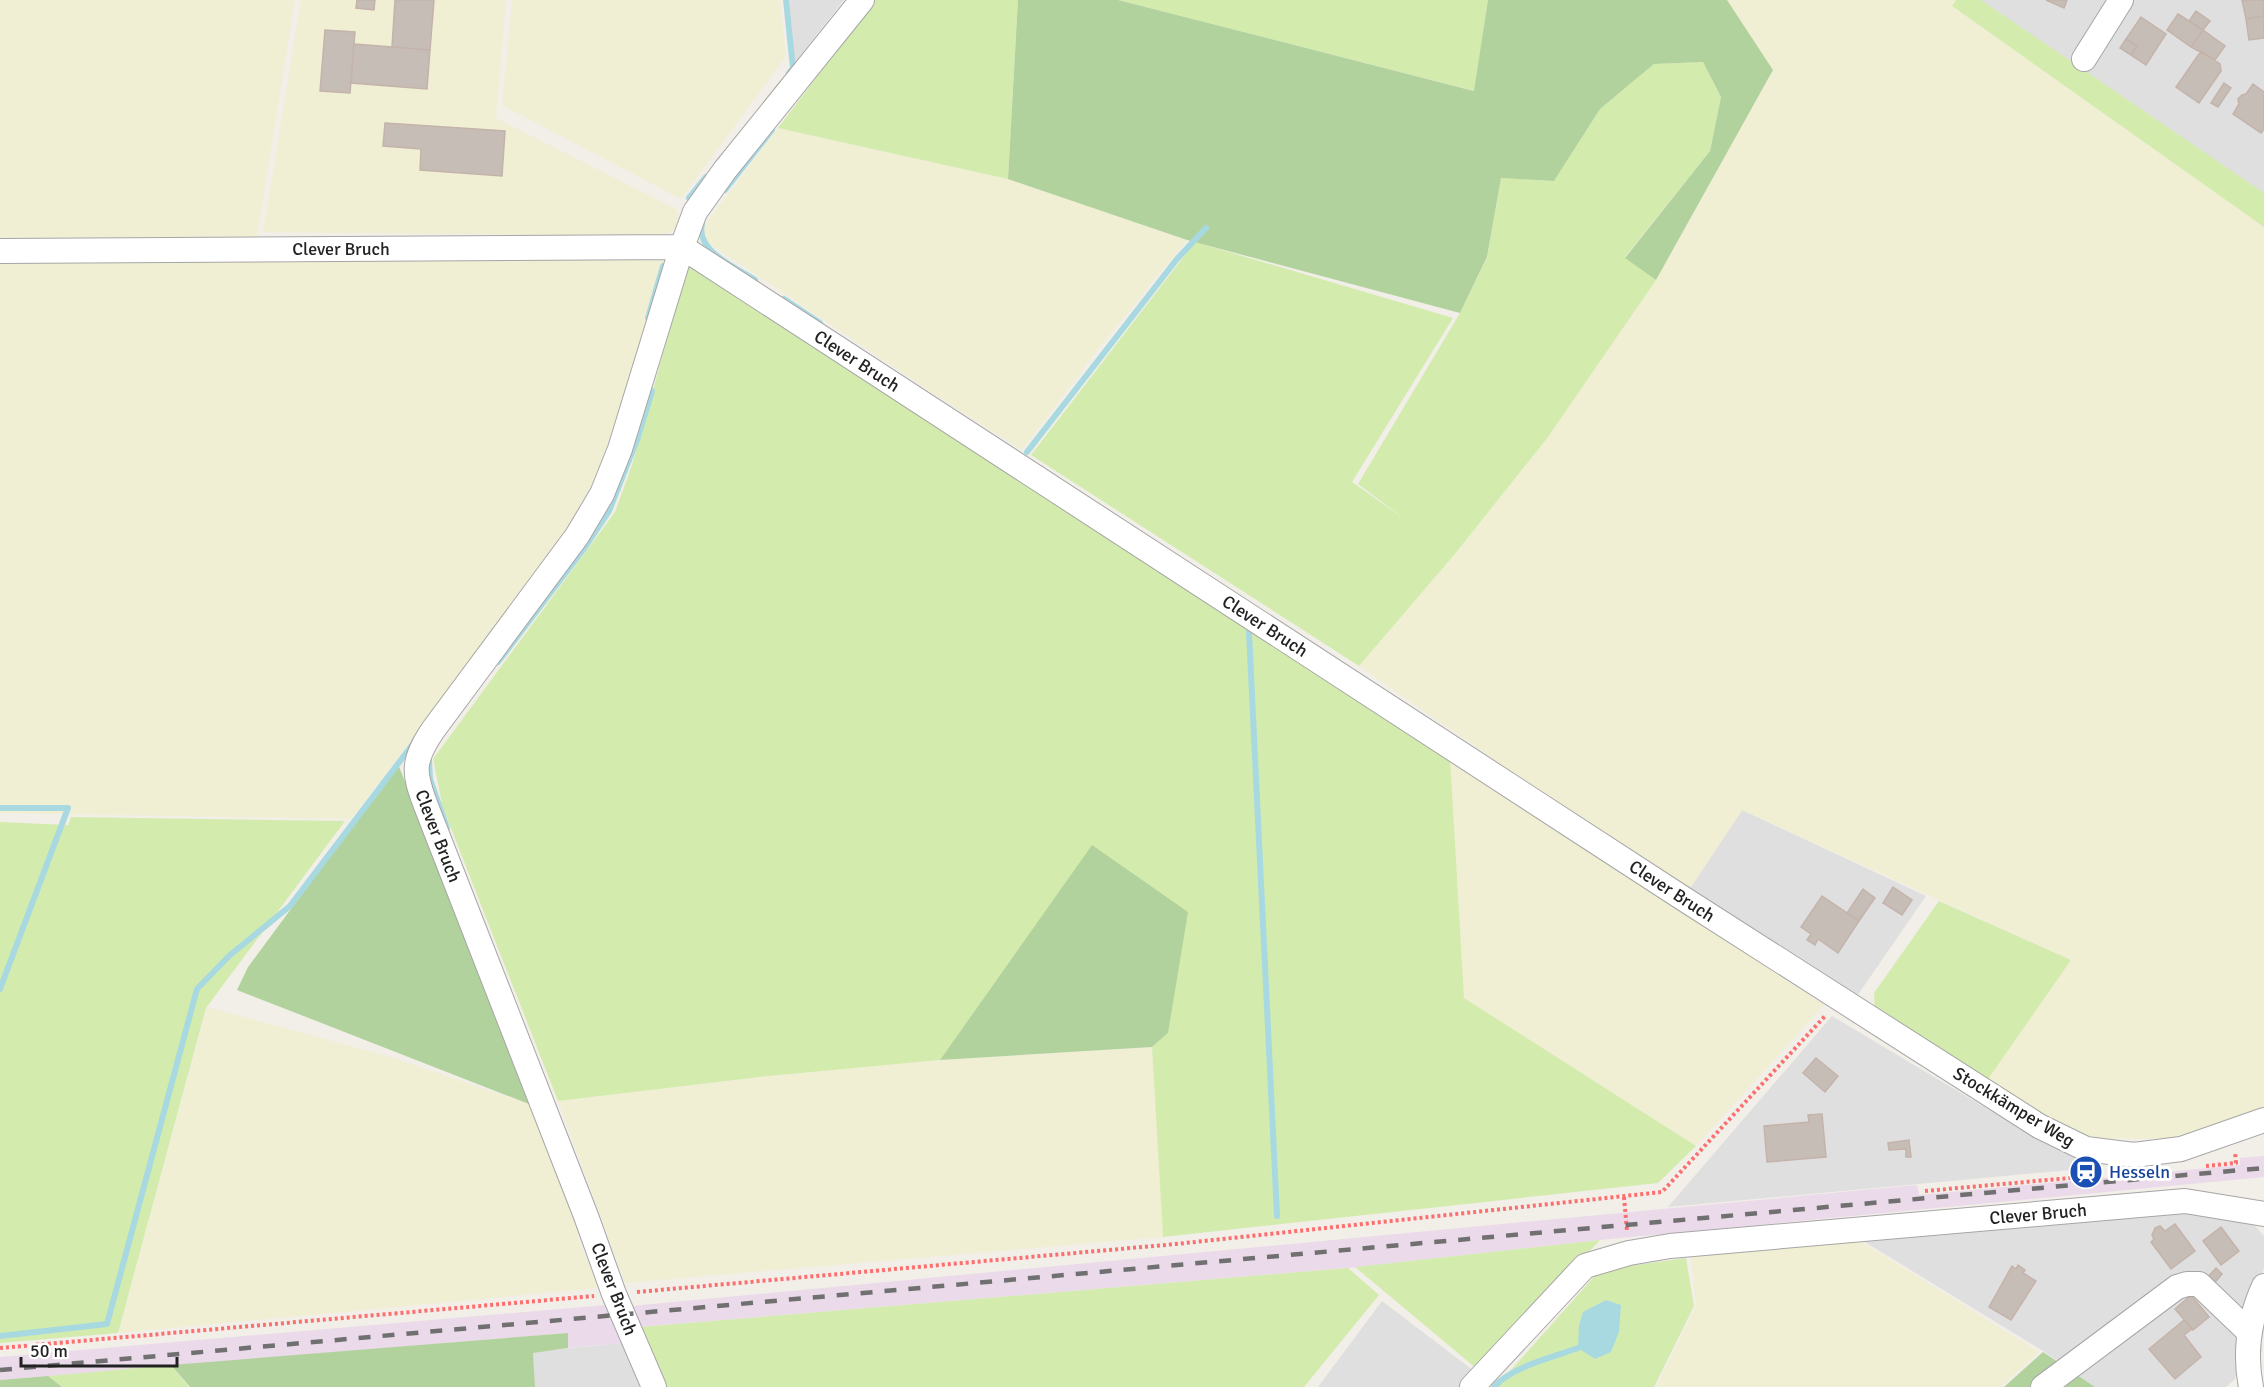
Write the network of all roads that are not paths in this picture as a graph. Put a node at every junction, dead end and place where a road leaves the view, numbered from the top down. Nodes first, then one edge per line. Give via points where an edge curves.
1 (862, 0) edge
2 (2121, 0) edge
3 (2084, 59) dead end
4 (682, 247) junction
5 (0, 251) edge
6 (1845, 1001) joint
7 (2264, 1120) edge
8 (2264, 1214) edge
9 (2264, 1286) edge
10 (2248, 1331) junction
11 (2249, 1378) edge
12 (654, 1387) edge
13 (1472, 1387) edge
14 (2043, 1387) edge

1 - 4 street, Clever Bruch via 710,190 695,212
2 - 3 street
4 - 5 street, Clever Bruch
4 - 6 street, Clever Bruch
4 - 12 street, Clever Bruch via 620,449 602,494 577,536 429,736 416,764 423,799 614,1294
6 - 7 street, Stockkämper Weg via 2039,1126 2086,1149 2134,1155 2181,1149
8 - 13 street, Clever Bruch via 2185,1201 1670,1246 1629,1253 1585,1266
9 - 10 street
10 - 11 street
10 - 14 street via 2199,1284 2187,1284 2177,1287

